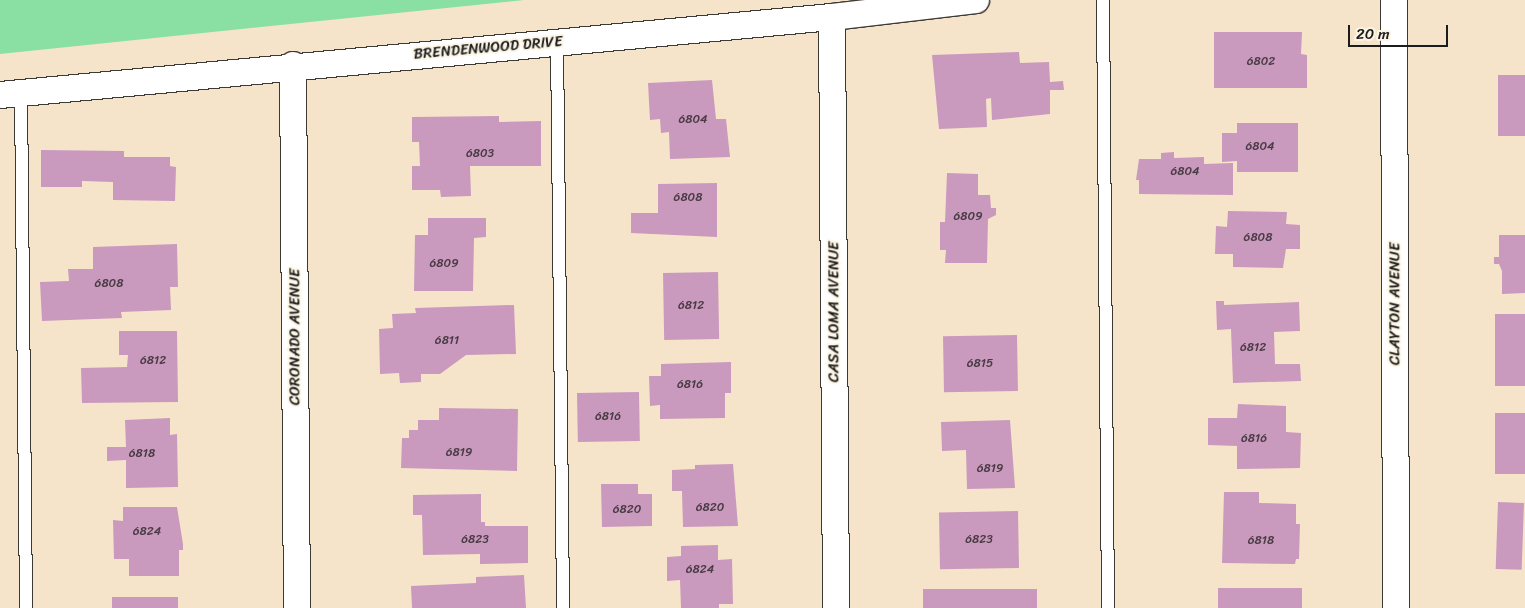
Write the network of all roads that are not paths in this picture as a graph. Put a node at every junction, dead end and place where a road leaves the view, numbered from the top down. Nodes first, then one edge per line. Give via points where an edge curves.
1 (976, 0) edge
2 (1103, 0) edge
3 (1394, 0) edge
4 (832, 17) junction
5 (557, 41) junction
6 (293, 65) junction
7 (10, 94) edge
8 (26, 608) edge
9 (298, 608) edge
10 (563, 608) edge
11 (836, 608) edge
12 (1108, 608) edge
13 (1396, 608) edge

1 - 4 street, BRENDENWOOD DRIVE
2 - 12 lane
3 - 13 street, CLAYTON AVENUE
4 - 5 street, BRENDENWOOD DRIVE
4 - 11 street, CASA LOMA AVENUE
5 - 6 street, BRENDENWOOD DRIVE
5 - 10 lane
6 - 7 street, BRENDENWOOD DRIVE
6 - 9 street, CORONADO AVENUE
7 - 8 lane

